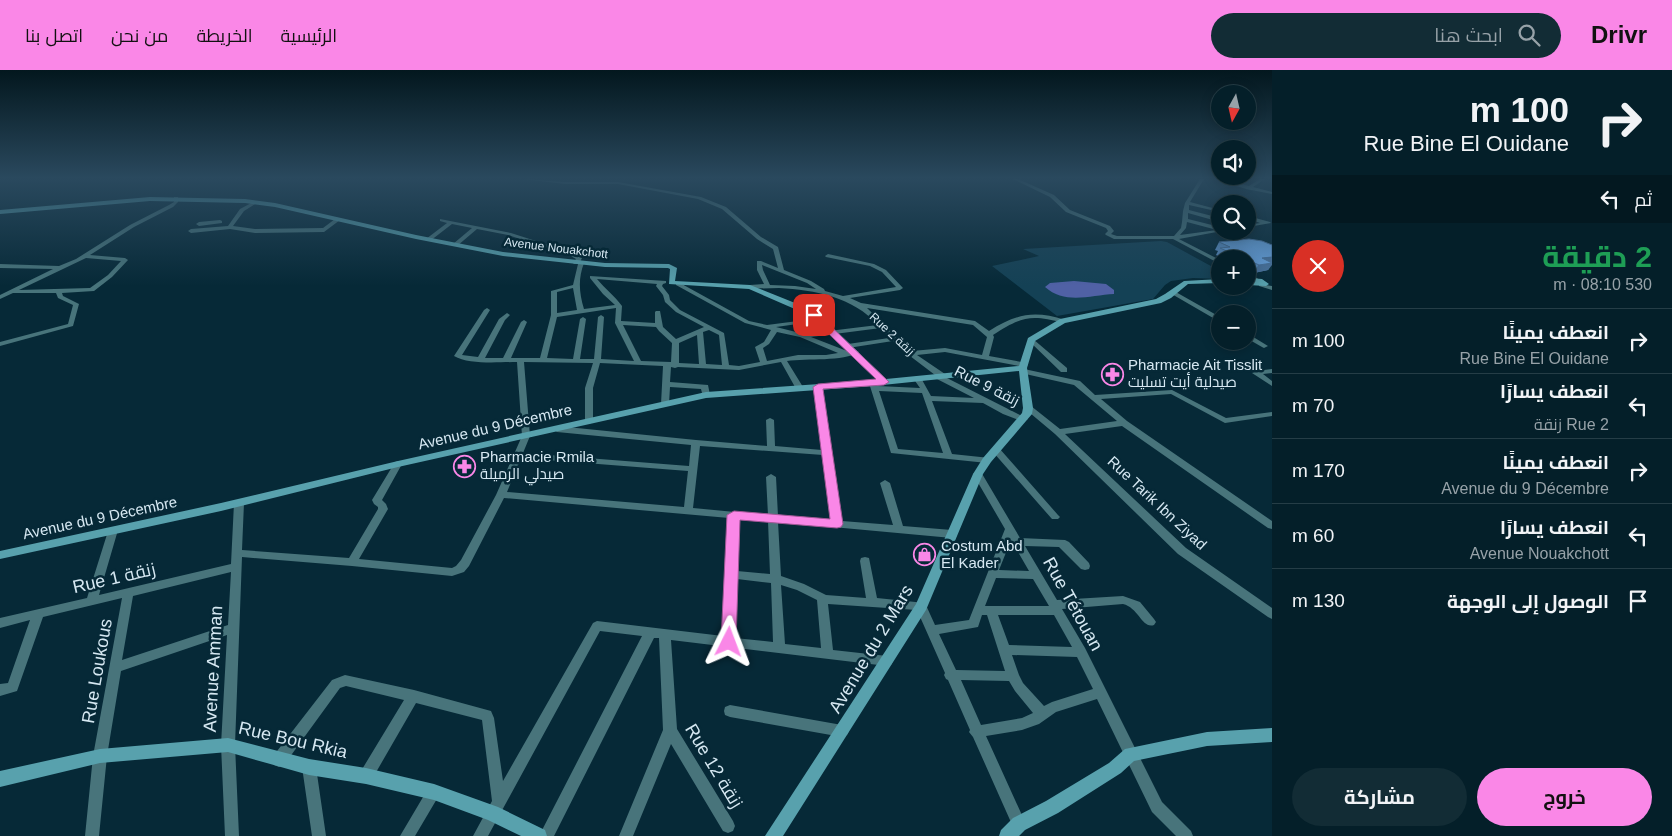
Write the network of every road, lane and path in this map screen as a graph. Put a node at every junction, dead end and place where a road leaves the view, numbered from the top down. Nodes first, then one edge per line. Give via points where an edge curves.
1 (154, 215) edge
2 (238, 215) edge
3 (314, 215) edge
4 (735, 215) edge
5 (1077, 215) edge
6 (1185, 215) edge
7 (338, 220) junction
8 (442, 220) dead end
9 (1185, 220) junction
10 (1256, 220) edge
11 (451, 222) junction
12 (199, 224) dead end
13 (231, 224) junction
14 (1256, 225) edge
15 (1211, 227) edge
16 (475, 228) junction
17 (1256, 230) edge
18 (192, 231) dead end
19 (1211, 231) edge
20 (1260, 232) dead end
21 (1176, 237) junction
22 (428, 240) junction
23 (455, 245) junction
24 (86, 256) junction
25 (828, 256) dead end
26 (1211, 257) edge
27 (578, 263) junction
28 (0, 266) edge
29 (61, 267) junction
30 (782, 272) junction
31 (592, 277) junction
32 (575, 278) junction
33 (1211, 281) edge
34 (661, 282) junction
35 (670, 282) junction
36 (678, 284) junction
37 (767, 285) junction
38 (575, 286) junction
39 (750, 287) junction
40 (58, 291) junction
41 (11, 292) junction
42 (1172, 292) junction
43 (826, 293) junction
44 (0, 297) edge
45 (840, 298) junction
46 (858, 305) junction
47 (619, 306) junction
48 (486, 310) dead end
49 (581, 311) junction
50 (658, 312) dead end
51 (508, 315) dead end
52 (554, 315) junction
53 (1211, 315) edge
54 (600, 318) dead end
55 (583, 319) dead end
56 (819, 319) junction
57 (1063, 321) junction
58 (524, 322) dead end
59 (618, 323) junction
60 (658, 325) junction
61 (884, 326) junction
62 (710, 327) junction
63 (762, 327) junction
64 (775, 329) junction
65 (700, 331) junction
66 (833, 332) junction
67 (989, 334) junction
68 (802, 336) junction
69 (894, 340) junction
70 (1031, 340) junction
71 (1256, 341) edge
72 (675, 342) junction
73 (0, 344) edge
74 (1264, 346) dead end
75 (850, 351) junction
76 (912, 354) junction
77 (985, 357) junction
78 (543, 359) junction
79 (480, 360) junction
80 (506, 360) junction
81 (520, 360) junction
82 (783, 360) junction
83 (576, 361) junction
84 (597, 361) junction
85 (639, 364) junction
86 (764, 364) junction
87 (671, 366) junction
88 (703, 367) junction
89 (726, 368) junction
90 (1024, 369) junction
91 (1064, 370) dead end
92 (1272, 371) edge
93 (940, 376) junction
94 (917, 378) junction
95 (884, 382) junction
96 (665, 384) junction
97 (1272, 384) edge
98 (874, 386) junction
99 (799, 387) junction
100 (818, 387) junction
101 (926, 394) junction
102 (706, 395) junction
103 (1095, 397) junction
104 (985, 401) junction
105 (665, 404) junction
106 (1026, 413) junction
107 (1272, 414) edge
108 (770, 420) dead end
109 (589, 422) junction
110 (1124, 423) junction
111 (558, 429) junction
112 (1058, 432) junction
113 (526, 436) junction
114 (696, 443) junction
115 (771, 448) junction
116 (996, 450) junction
117 (826, 453) junction
118 (518, 455) junction
119 (948, 456) junction
120 (986, 460) junction
121 (398, 464) junction
122 (693, 469) junction
123 (978, 474) junction
124 (771, 477) dead end
125 (885, 483) dead end
126 (501, 494) junction
127 (239, 503) junction
128 (688, 511) junction
129 (734, 515) junction
130 (1055, 517) dead end
131 (774, 518) junction
132 (837, 524) junction
133 (1272, 526) edge
134 (1010, 529) junction
135 (113, 530) junction
136 (899, 530) junction
137 (952, 534) junction
138 (1018, 542) junction
139 (237, 553) junction
140 (0, 555) edge
141 (865, 561) dead end
142 (352, 562) junction
143 (1085, 566) dead end
144 (236, 567) junction
145 (992, 574) junction
146 (732, 575) junction
147 (1037, 575) junction
148 (775, 578) junction
149 (128, 592) junction
150 (824, 599) junction
151 (91, 602) junction
152 (872, 602) junction
153 (921, 606) junction
154 (1056, 608) junction
155 (978, 610) junction
156 (991, 610) junction
157 (38, 614) junction
158 (1272, 614) edge
159 (1150, 622) dead end
160 (0, 623) edge
161 (234, 628) junction
162 (931, 630) junction
163 (650, 633) junction
164 (665, 634) junction
165 (729, 642) junction
166 (779, 648) junction
167 (1004, 650) junction
168 (1081, 652) junction
169 (828, 654) junction
170 (887, 661) junction
171 (115, 668) junction
172 (950, 674) junction
173 (1013, 676) junction
174 (0, 690) edge
175 (1100, 692) junction
176 (414, 696) junction
177 (730, 711) dead end
178 (1043, 715) junction
179 (670, 730) junction
180 (842, 731) junction
181 (976, 732) junction
182 (1272, 734) edge
183 (228, 745) junction
184 (1130, 754) junction
185 (100, 756) junction
186 (279, 760) junction
187 (309, 767) junction
188 (366, 776) junction
189 (0, 779) edge
190 (434, 792) junction
191 (495, 808) junction
192 (1019, 824) junction
193 (728, 826) dead end
194 (92, 836) edge
195 (232, 836) edge
196 (319, 836) edge
197 (407, 836) edge
198 (480, 836) edge
199 (538, 836) edge
200 (546, 836) edge
201 (626, 836) edge
202 (773, 836) edge
203 (1007, 836) edge
204 (1186, 836) edge

1 - 24 street
2 - 13 street
3 - 7 street, Avenue Nouakchott
4 - 30 street via 776,248
5 - 21 street via 1108,227 1111,230 1108,234 1116,238
6 - 9 street
7 - 13 street via 324,230 251,230
7 - 22 street, Avenue Nouakchott
8 - 11 street
9 - 15 street
9 - 21 street
10 - 14 street via 1268,223
11 - 16 street
11 - 22 street
12 - 13 street
13 - 18 street
16 - 23 street
16 - 27 street via 509,234 571,254 579,258
17 - 20 street
19 - 21 street
21 - 26 street
22 - 23 street, Avenue Nouakchott
23 - 27 street, Avenue Nouakchott
24 - 29 street
24 - 40 street via 125,260 94,289
25 - 45 street via 872,265 884,271 900,288
27 - 32 street
27 - 35 street, Avenue Nouakchott via 669,266 674,268
28 - 29 street
29 - 41 street
30 - 37 street via 759,262
30 - 43 street via 810,282
31 - 32 street
31 - 34 street
31 - 47 street
32 - 38 street
33 - 42 street via 1186,282
34 - 35 street
34 - 62 street via 659,286 670,305
35 - 36 street
36 - 39 street
36 - 63 street
37 - 39 street, Rue 2 زنقة
37 - 43 street, Rue 2 زنقة
38 - 49 street
38 - 52 street via 554,291
39 - 56 street via 802,308
40 - 41 street
40 - 73 street via 60,297 76,304 71,325
41 - 44 street
42 - 53 street
42 - 57 street via 1158,301
43 - 45 street, Rue 2 زنقة
45 - 46 street, Rue 2 زنقة
46 - 61 street, Rue 2 زنقة
46 - 67 street via 975,322
47 - 49 street
47 - 59 street
48 - 79 street via 458,356
49 - 52 street
50 - 60 street
51 - 79 street via 502,319
52 - 78 street
54 - 84 street
55 - 83 street
56 - 63 street
56 - 66 street
57 - 67 street via 1038,315 1018,317
57 - 70 street
58 - 80 street
59 - 60 street
59 - 85 street
60 - 72 street via 662,333
61 - 66 street
61 - 69 street, Rue 2 زنقة
62 - 65 street
62 - 89 street via 722,334
63 - 64 street
64 - 68 street
64 - 86 street via 767,343 759,347
65 - 72 street
65 - 88 street
66 - 68 street
66 - 75 street
67 - 77 street via 991,339
68 - 75 street
69 - 75 street
69 - 76 street, Rue 2 زنقة
70 - 90 street
70 - 91 street
71 - 74 street
72 - 87 street
75 - 82 street via 826,357
75 - 95 street
76 - 77 street via 945,350
76 - 93 street, Rue 2 زنقة
77 - 90 street
78 - 81 street
78 - 83 street
79 - 80 street
80 - 81 street
81 - 113 street
82 - 86 street
82 - 99 street
83 - 84 street
84 - 85 street
84 - 109 street via 589,388
85 - 87 street
86 - 89 street
87 - 88 street
87 - 96 street
88 - 89 street
90 - 93 street, Avenue du 9 Décembre
90 - 103 street via 1075,381
90 - 106 street
92 - 97 street via 1256,373
93 - 94 street, Avenue du 9 Décembre
93 - 104 street, Rue 9 زنقة
94 - 95 street, Avenue du 9 Décembre
94 - 101 street
95 - 98 street, Avenue du 9 Décembre
96 - 102 street via 705,387
96 - 105 street
98 - 100 street, Avenue du 9 Décembre
98 - 101 street
98 - 119 street via 894,451
99 - 100 street, Avenue du 9 Décembre
99 - 102 street, Avenue du 9 Décembre
100 - 117 street
101 - 104 street
101 - 119 street
102 - 105 street, Avenue du 9 Décembre
103 - 107 street via 1172,392 1225,421
103 - 110 street
104 - 106 street, Rue 9 زنقة
105 - 109 street, Avenue du 9 Décembre
106 - 112 street, Rue Tarik Ibn Ziyad
106 - 116 street, Avenue du 2 Mars
108 - 115 street
109 - 111 street, Avenue du 9 Décembre
110 - 112 street
110 - 133 street
111 - 113 street, Avenue du 9 Décembre
111 - 114 street
112 - 158 street, Rue Tarik Ibn Ziyad via 1182,550
113 - 118 street
113 - 121 street, Avenue du 9 Décembre
114 - 115 street
114 - 122 street
115 - 117 street
116 - 120 street, Avenue du 2 Mars
116 - 130 street
117 - 132 street
118 - 122 street
118 - 126 street
119 - 120 street
120 - 123 street, Avenue du 2 Mars
121 - 127 street, Avenue du 9 Décembre
121 - 142 street via 377,500 383,509
122 - 128 street
123 - 134 street, Rue Tétouan
123 - 137 street, Avenue du 2 Mars
124 - 131 street
125 - 136 street
126 - 128 street
126 - 142 street via 460,569 452,572
127 - 135 street, Avenue du 9 Décembre
127 - 139 street, Avenue Amman
128 - 129 street
129 - 131 street
129 - 146 street
131 - 132 street
131 - 148 street
132 - 136 street
134 - 138 street, Rue Tétouan
134 - 145 street
135 - 140 street, Avenue du 9 Décembre
135 - 151 street
136 - 137 street
137 - 153 street, Avenue du 2 Mars
138 - 143 street via 1061,543
138 - 147 street, Rue Tétouan
139 - 142 street
139 - 144 street, Avenue Amman
141 - 152 street
144 - 149 street, Rue 1 زنقة
144 - 161 street, Avenue Amman
145 - 147 street
145 - 155 street
146 - 148 street
146 - 165 street
147 - 154 street, Rue Tétouan
148 - 150 street via 797,584
148 - 166 street
149 - 151 street, Rue 1 زنقة
149 - 171 street, Rue Loukous
150 - 152 street
150 - 169 street
151 - 157 street, Rue 1 زنقة
152 - 153 street
153 - 162 street
153 - 170 street, Avenue du 2 Mars
154 - 156 street
154 - 159 street via 1132,601
154 - 168 street, Rue Tétouan
155 - 156 street
155 - 162 street via 974,624
156 - 167 street
157 - 160 street, Rue 1 زنقة
157 - 174 street via 13,687
161 - 171 street
161 - 183 street, Avenue Amman
162 - 172 street
163 - 164 street
163 - 191 street via 597,626
163 - 200 street
164 - 165 street
164 - 179 street, Rue 12 زنقة
165 - 166 street
166 - 169 street
167 - 168 street
167 - 173 street
168 - 175 street, Rue Tétouan
169 - 170 street
170 - 180 street, Avenue du 2 Mars
171 - 185 street, Rue Loukous
172 - 173 street
172 - 181 street
173 - 178 street
175 - 178 street via 1052,708
175 - 184 street, Rue Tétouan
176 - 186 street via 340,681
176 - 188 street
176 - 191 street via 486,715
177 - 180 street
178 - 181 street via 1022,724
179 - 193 street, Rue 12 زنقة
179 - 201 street
180 - 202 street, Avenue du 2 Mars
181 - 192 street
182 - 184 street via 1208,739
183 - 185 street, Rue Bou Rkia
183 - 186 street, Rue Bou Rkia
183 - 195 street, Avenue Amman
184 - 192 street via 1115,768
184 - 204 street, Rue Tétouan via 1157,807
185 - 189 street, Rue Bou Rkia
185 - 194 street, Rue Loukous
186 - 187 street, Rue Bou Rkia
187 - 188 street, Rue Bou Rkia
187 - 196 street
188 - 190 street, Rue Bou Rkia
190 - 191 street, Rue Bou Rkia
190 - 197 street
191 - 198 street
191 - 199 street, Rue Bou Rkia
192 - 203 street

